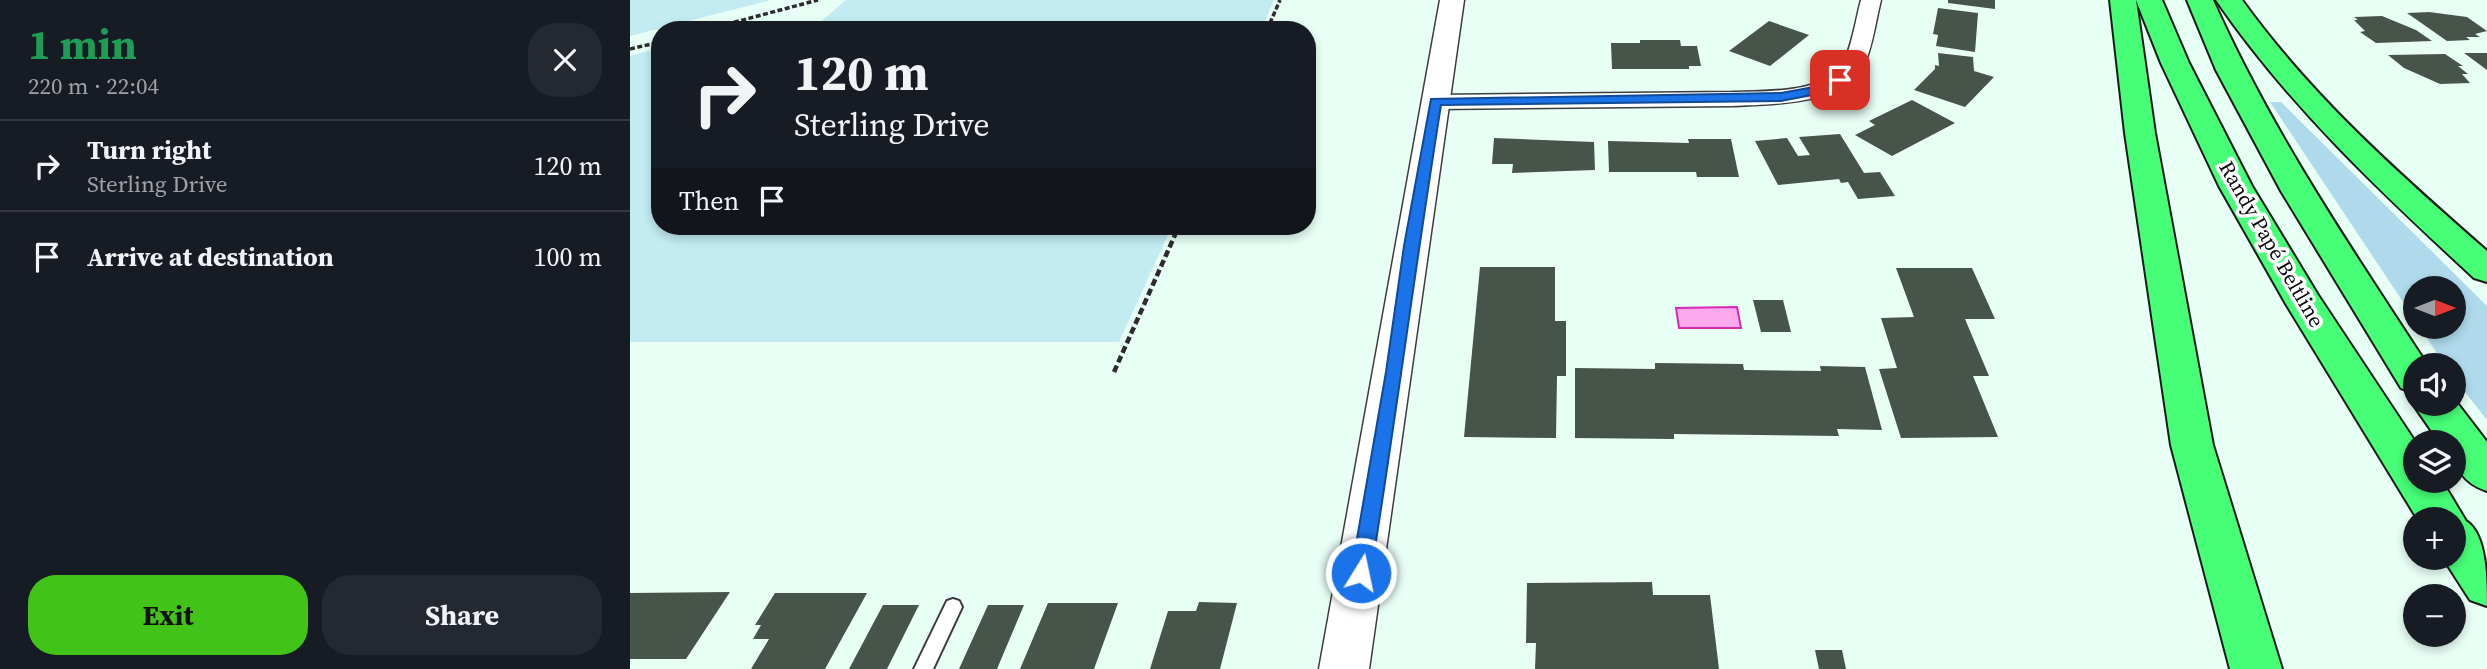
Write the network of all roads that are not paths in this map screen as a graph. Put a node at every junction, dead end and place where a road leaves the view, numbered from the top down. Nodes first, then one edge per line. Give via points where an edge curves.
1 (1452, 0) edge
2 (1871, 0) edge
3 (2123, 0) edge
4 (2149, 0) edge
5 (2200, 0) edge
6 (2229, 0) edge
7 (1436, 102) junction
8 (2487, 270) edge
9 (2403, 359) edge
10 (2443, 416) edge
11 (2403, 459) edge
12 (2487, 474) edge
13 (2466, 554) edge
14 (2487, 585) edge
15 (953, 607) dead end
16 (923, 669) edge
17 (1344, 669) edge
18 (2256, 669) edge

1 - 7 street
2 - 7 street via 1854,64 1840,80 1818,90 1781,97
3 - 18 highway via 2140,133 2192,444
4 - 11 highway, Randy Papé Beltline via 2172,62 2246,205
5 - 9 highway via 2230,70 2297,191
6 - 8 highway via 2256,42 2299,93
7 - 17 street
10 - 12 highway
13 - 14 highway
15 - 16 lane

